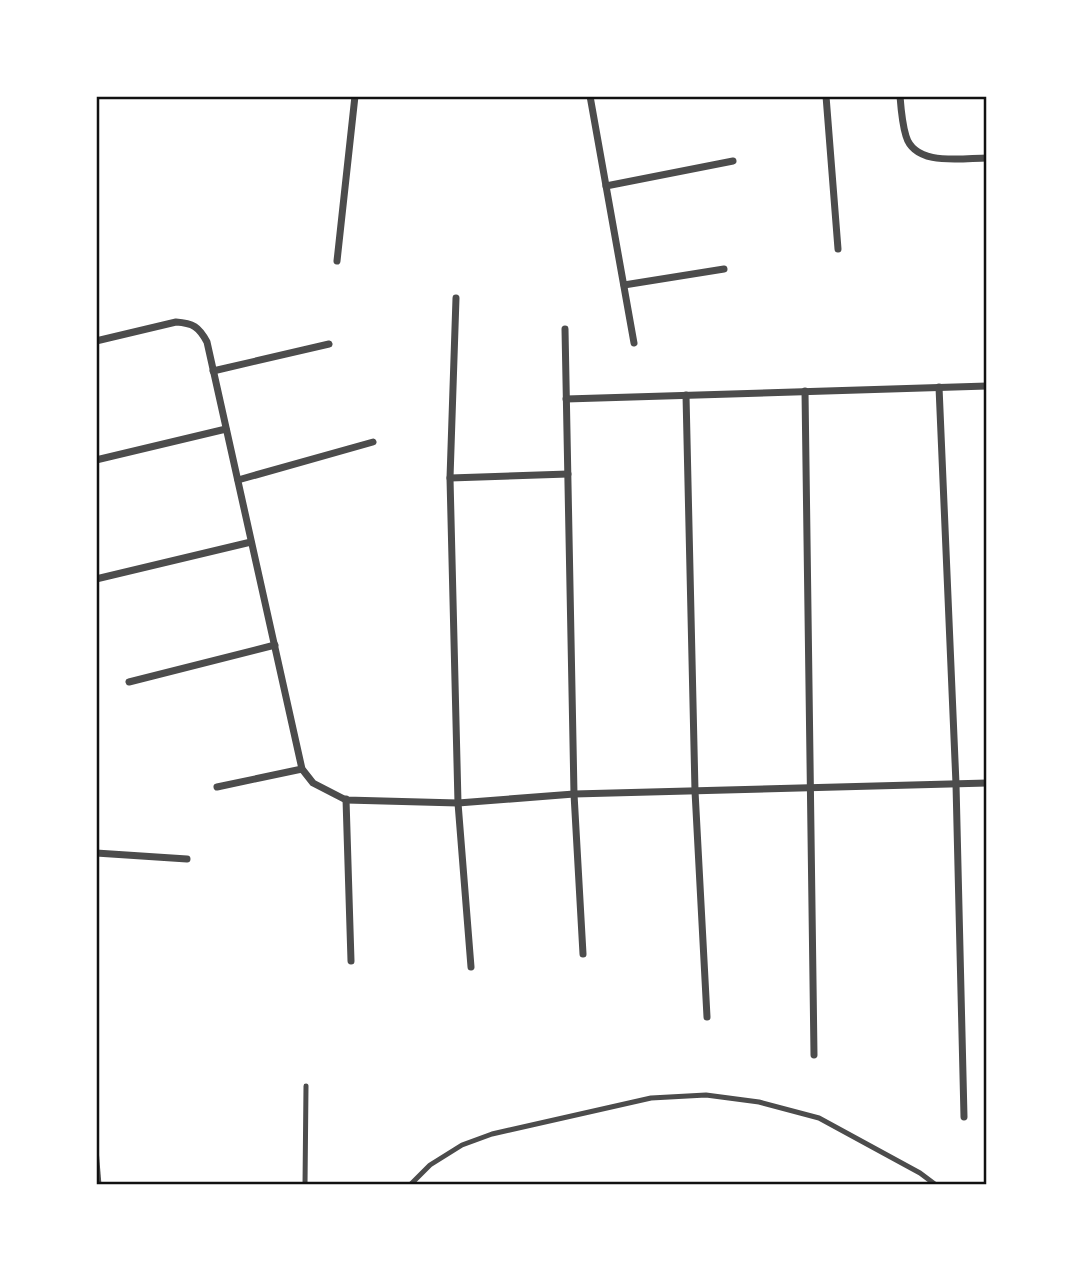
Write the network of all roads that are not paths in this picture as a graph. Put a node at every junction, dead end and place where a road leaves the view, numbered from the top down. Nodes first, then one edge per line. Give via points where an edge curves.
1 (355, 96) edge
2 (590, 96) edge
3 (826, 96) edge
4 (900, 96) edge
5 (987, 158) edge
6 (733, 161) dead end
7 (606, 186) junction
8 (838, 249) dead end
9 (337, 261) dead end
10 (724, 269) dead end
11 (624, 285) junction
12 (456, 298) dead end
13 (565, 329) dead end
14 (96, 341) edge
15 (634, 343) dead end
16 (329, 344) dead end
17 (214, 371) junction
18 (987, 386) edge
19 (939, 387) junction
20 (804, 391) junction
21 (687, 395) junction
22 (566, 399) junction
23 (226, 429) junction
24 (373, 442) dead end
25 (96, 460) edge
26 (568, 474) junction
27 (450, 478) junction
28 (238, 480) junction
29 (251, 542) junction
30 (96, 579) edge
31 (275, 645) junction
32 (130, 682) dead end
33 (302, 769) junction
34 (987, 783) edge
35 (956, 784) junction
36 (217, 787) dead end
37 (812, 788) junction
38 (695, 790) junction
39 (574, 794) junction
40 (346, 799) junction
41 (458, 803) junction
42 (96, 853) edge
43 (187, 859) dead end
44 (583, 954) dead end
45 (351, 961) dead end
46 (471, 967) dead end
47 (707, 1017) dead end
48 (814, 1055) dead end
49 (306, 1086) dead end
50 (964, 1117) dead end
51 (96, 1149) edge
52 (99, 1185) edge
53 (305, 1185) edge
54 (410, 1185) edge
55 (936, 1185) edge

1 - 9 street
2 - 7 street
3 - 8 street
4 - 5 street via 906,139 918,153 937,158
6 - 7 street
7 - 11 street
10 - 11 street
11 - 15 street
12 - 27 street
13 - 22 street
14 - 17 street via 176,322 190,323 200,328
16 - 17 street
17 - 23 street
18 - 19 street
19 - 20 street
19 - 35 street
20 - 21 street
20 - 37 street
21 - 22 street
21 - 38 street
22 - 26 street
23 - 25 street
23 - 28 street
24 - 28 street
26 - 27 street
26 - 39 street
27 - 41 street
28 - 29 street
29 - 30 street
29 - 31 street
31 - 32 street
31 - 33 street
33 - 36 street
33 - 40 street via 313,783
34 - 35 street
35 - 37 street
35 - 50 street
37 - 38 street
37 - 48 street
38 - 39 street
38 - 47 street
39 - 41 street
39 - 44 street
40 - 41 street
40 - 45 street
41 - 46 street
42 - 43 street
49 - 53 lane
51 - 52 lane
54 - 55 lane via 441,1158 492,1134 651,1098 706,1095 759,1102 820,1118

